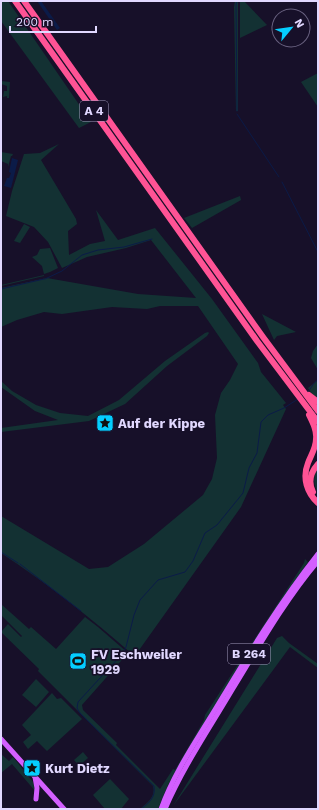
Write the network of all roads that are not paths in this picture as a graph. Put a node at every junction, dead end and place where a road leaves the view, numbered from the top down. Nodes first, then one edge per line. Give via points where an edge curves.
1 (15, 1) edge
2 (24, 1) edge
3 (176, 221) junction
4 (297, 390) junction
5 (309, 397) junction
6 (318, 402) edge
7 (304, 404) junction
8 (318, 411) edge
9 (318, 422) edge
10 (318, 464) edge
11 (318, 498) edge
12 (318, 503) edge
13 (318, 554) edge
14 (318, 561) edge
15 (1, 739) edge
16 (35, 777) junction
17 (36, 799) dead end
18 (64, 809) edge
19 (161, 809) edge
20 (165, 809) edge

1 - 3 highway, A 4
2 - 3 highway, A 4
3 - 4 highway, A 4
4 - 5 highway, A 4
4 - 7 highway, A 4
5 - 6 highway
5 - 8 highway, A 4
7 - 9 highway, A 4
7 - 12 highway via 315,428 316,440 307,468 306,483
10 - 11 highway via 312,472 310,482
13 - 19 main road, B 264 via 300,576 246,658 185,759
14 - 20 main road, B 264 via 283,609 243,672 174,788
15 - 16 main road
16 - 17 main road
16 - 18 main road

